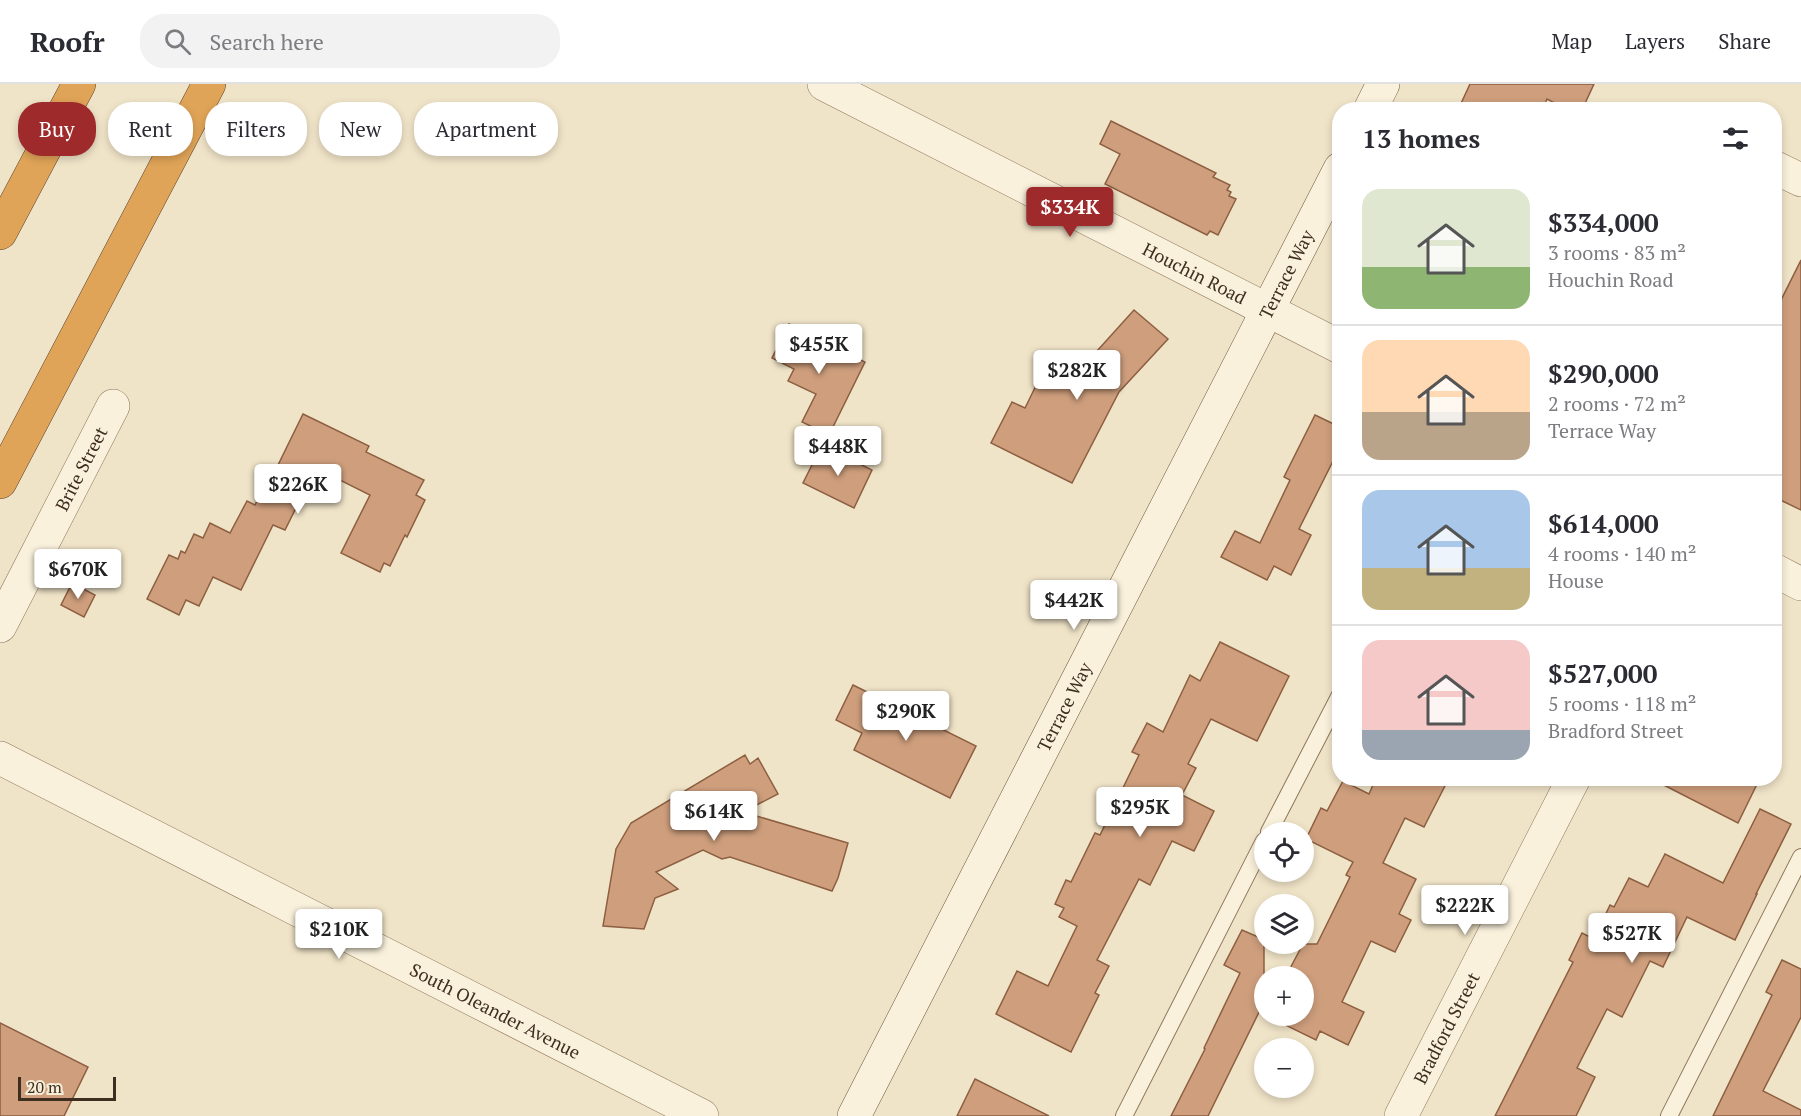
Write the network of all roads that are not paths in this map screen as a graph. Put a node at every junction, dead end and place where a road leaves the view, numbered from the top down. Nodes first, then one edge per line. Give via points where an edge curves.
1 (79, 84) edge
2 (208, 84) edge
3 (824, 84) edge
4 (1383, 84) edge
5 (1374, 102) edge
6 (1782, 171) edge
7 (1801, 180) edge
8 (1332, 184) edge
9 (0, 233) edge
10 (1267, 310) junction
11 (1332, 343) edge
12 (113, 406) dead end
13 (0, 482) edge
14 (1782, 574) edge
15 (1801, 584) edge
16 (0, 626) edge
17 (1332, 710) edge
18 (0, 758) edge
19 (1570, 786) edge
20 (1274, 822) edge
21 (1801, 857) edge
22 (1254, 861) edge
23 (702, 1116) edge
24 (854, 1116) edge
25 (1124, 1116) edge
26 (1401, 1116) edge
27 (1669, 1116) edge

1 - 9 highway
2 - 13 highway
3 - 10 street, Houchin Road
4 - 5 street
6 - 7 street
8 - 10 street, Terrace Way
10 - 11 street, Houchin Road
10 - 24 street, Terrace Way
12 - 16 street, Brite Street
14 - 15 street
17 - 20 lane
18 - 23 street, South Oleander Avenue
19 - 26 street, Bradford Street
21 - 27 lane
22 - 25 lane

